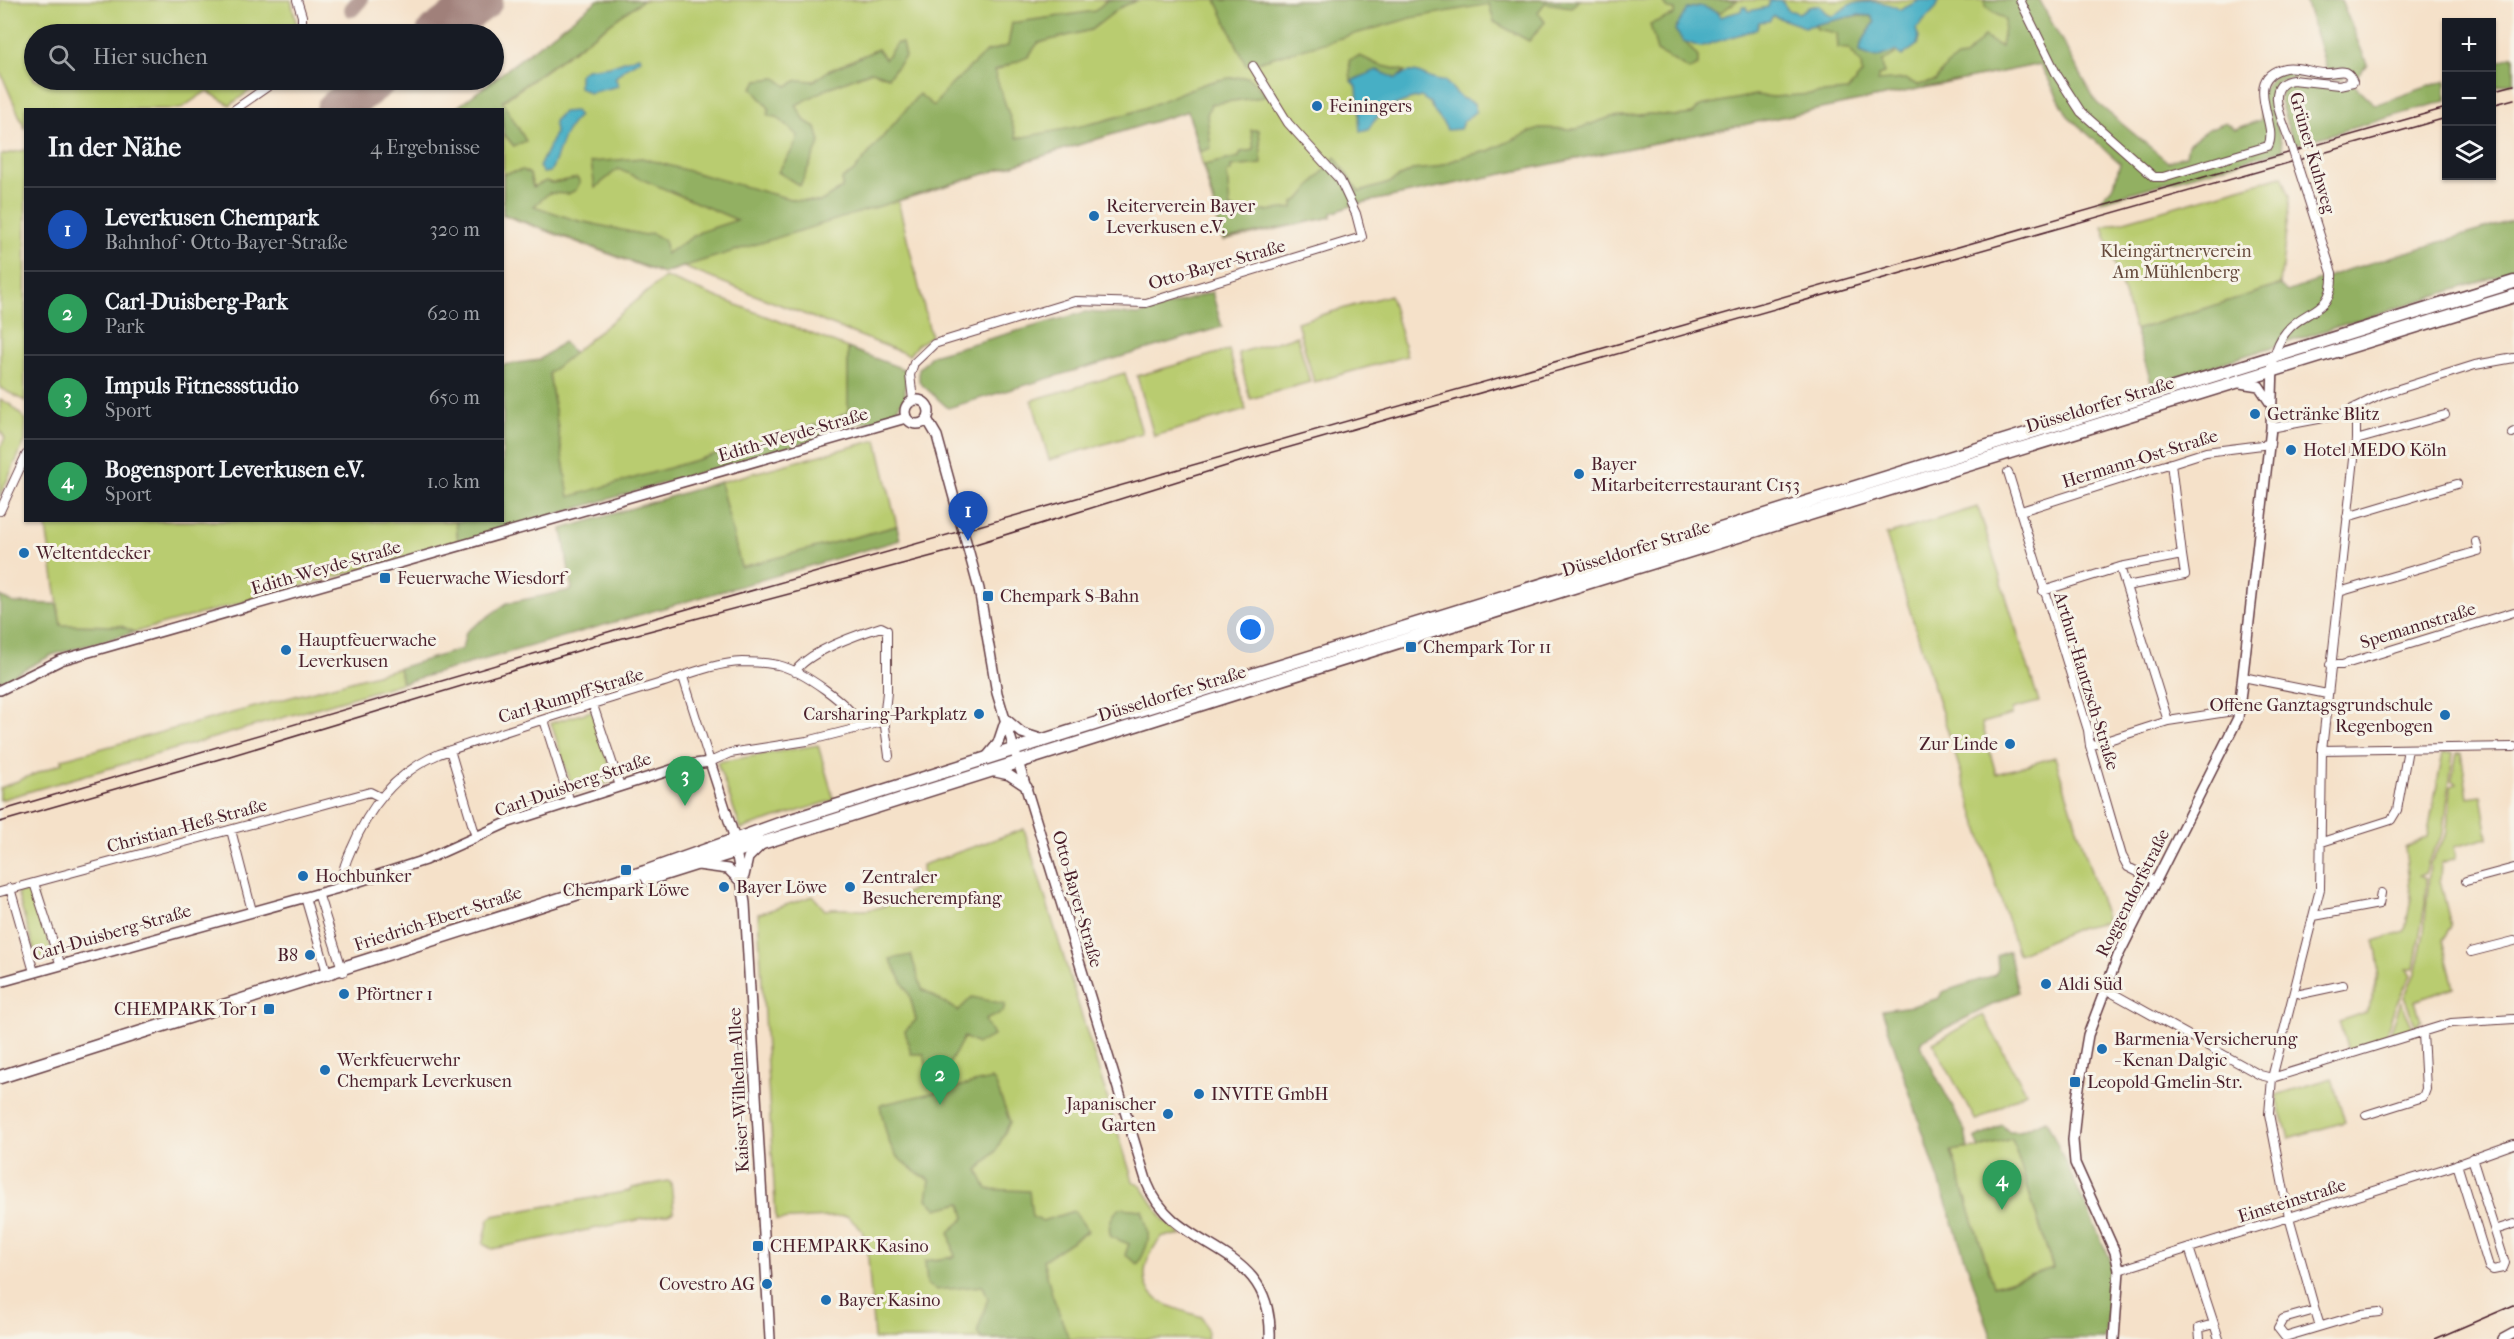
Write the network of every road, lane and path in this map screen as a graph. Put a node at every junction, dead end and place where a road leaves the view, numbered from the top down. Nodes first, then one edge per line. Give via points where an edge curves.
1 (297, 0) edge
2 (2020, 0) edge
3 (302, 24) edge
4 (1253, 66) dead end
5 (263, 90) edge
6 (237, 108) edge
7 (2514, 282) edge
8 (2514, 296) edge
9 (2274, 358) junction
10 (2514, 358) edge
11 (2273, 371) junction
12 (2234, 383) junction
13 (914, 400) junction
14 (2272, 406) junction
15 (2356, 407) junction
16 (2445, 415) dead end
17 (906, 418) junction
18 (927, 419) junction
19 (2271, 428) junction
20 (2356, 440) junction
21 (2270, 444) junction
22 (24, 459) edge
23 (2170, 463) junction
24 (2008, 472) dead end
25 (2457, 484) dead end
26 (2021, 511) junction
27 (0, 512) edge
28 (2347, 517) junction
29 (2476, 542) dead end
30 (1671, 551) junction
31 (2182, 555) junction
32 (2120, 567) junction
33 (2126, 586) junction
34 (2043, 591) junction
35 (2339, 592) junction
36 (2514, 612) edge
37 (1365, 647) junction
38 (2330, 665) junction
39 (795, 672) junction
40 (683, 677) junction
41 (2243, 677) junction
42 (0, 690) edge
43 (2327, 694) junction
44 (593, 705) junction
45 (2240, 710) junction
46 (884, 719) junction
47 (1006, 719) junction
48 (544, 720) junction
49 (2168, 721) junction
50 (861, 727) junction
51 (1044, 740) junction
52 (2090, 746) junction
53 (2514, 747) edge
54 (2408, 749) junction
55 (450, 750) junction
56 (2322, 750) junction
57 (1017, 755) junction
58 (889, 756) dead end
59 (710, 762) junction
60 (986, 765) junction
61 (620, 786) junction
62 (1026, 787) junction
63 (887, 792) joint
64 (380, 797) junction
65 (570, 802) junction
66 (231, 830) junction
67 (476, 837) junction
68 (769, 839) junction
69 (2322, 842) junction
70 (735, 845) junction
71 (694, 864) junction
72 (2514, 868) edge
73 (2466, 881) dead end
74 (2157, 882) junction
75 (34, 883) junction
76 (743, 884) junction
77 (343, 886) junction
78 (10, 888) junction
79 (0, 892) edge
80 (318, 893) junction
81 (2381, 893) dead end
82 (304, 897) junction
83 (252, 911) junction
84 (2314, 916) junction
85 (2514, 941) edge
86 (2471, 952) dead end
87 (60, 963) junction
88 (343, 971) junction
89 (34, 972) junction
90 (328, 976) junction
91 (0, 982) edge
92 (2343, 986) dead end
93 (2105, 988) junction
94 (2295, 992) junction
95 (2514, 1018) edge
96 (2423, 1033) junction
97 (0, 1077) edge
98 (2272, 1078) junction
99 (0, 1084) edge
100 (2366, 1115) dead end
101 (2514, 1144) edge
102 (2472, 1158) junction
103 (2457, 1164) junction
104 (2289, 1217) junction
105 (2514, 1224) edge
106 (2495, 1230) junction
107 (2189, 1248) junction
108 (2119, 1270) junction
109 (2315, 1310) junction
110 (2379, 1312) dead end
111 (2214, 1324) junction
112 (2320, 1326) junction
113 (2514, 1333) edge
114 (770, 1339) edge
115 (1270, 1339) edge
116 (2114, 1339) edge
117 (2200, 1339) edge
118 (2219, 1339) edge
119 (2503, 1339) edge

1 - 3 street
2 - 9 street, Grüner Kuhweg, bridge via 2080,112 2154,177 2268,146 2271,137 2262,93 2267,80 2278,70 2348,73 2354,82 2345,85 2293,80 2279,86 2276,98 2332,273 2333,288 2327,302 2286,331
4 - 13 street, Otto-Bayer-Straße via 1288,123 1340,180 1362,237 1146,303 1075,301 934,344 914,363 910,375
5 - 6 street
7 - 9 main road, Düsseldorfer Straße
8 - 11 main road, Düsseldorfer Straße
9 - 11 street, Roggendorfstraße
9 - 30 main road, Düsseldorfer Straße
10 - 15 street via 2475,365 2383,394
11 - 12 main road, Düsseldorfer Straße
11 - 14 street, Roggendorfstraße
12 - 14 street via 2259,386
12 - 30 main road, Düsseldorfer Straße
13 - 17 street via 905,409
13 - 18 street via 927,404
14 - 19 street, Roggendorfstraße
15 - 19 street via 2340,415
15 - 20 street
16 - 20 street
17 - 18 street via 919,424
17 - 42 street, Edith-Weyde-Straße via 62,660
18 - 47 street, Otto-Bayer-Straße via 936,436 976,579 992,670
19 - 21 street, Roggendorfstraße
20 - 28 street
21 - 23 street, Hermann-Ost-Straße via 2218,449
21 - 41 street, Roggendorfstraße
22 - 27 street
23 - 26 street, Hermann-Ost-Straße
23 - 31 street
24 - 26 street, Arthur-Hantzsch-Straße
25 - 28 street
26 - 34 street, Arthur-Hantzsch-Straße
28 - 35 street
29 - 35 street via 2478,551
30 - 37 main road, Düsseldorfer Straße
31 - 32 street
31 - 33 street via 2185,575
32 - 33 street
32 - 34 street
33 - 49 street
34 - 52 street, Arthur-Hantzsch-Straße
35 - 38 street
36 - 38 street, Spemannstraße via 2342,665
37 - 51 main road, Düsseldorfer Straße
37 - 57 main road, Düsseldorfer Straße
38 - 43 street
39 - 40 street, Carl-Rumpff-Straße via 780,665 739,662
39 - 46 street via 799,665 836,645 881,627 887,630
39 - 50 street, Carl-Rumpff-Straße via 848,708
40 - 44 street, Carl-Rumpff-Straße
40 - 59 street
41 - 43 street
41 - 45 street, Roggendorfstraße
43 - 56 street
44 - 48 street, Carl-Rumpff-Straße
44 - 61 street
45 - 49 street
45 - 74 street, Roggendorfstraße via 2231,737
46 - 50 street, Carl-Duisberg-Straße
46 - 58 street
47 - 51 street via 1022,733
47 - 57 street, Otto-Bayer-Straße
47 - 60 street
48 - 55 street, Carl-Rumpff-Straße
48 - 65 street
49 - 52 street
50 - 59 street, Carl-Duisberg-Straße via 807,741 730,753
51 - 57 main road, Düsseldorfer Straße
52 - 74 street, Arthur-Hantzsch-Straße via 2122,856 2128,867
53 - 54 street
54 - 56 street
54 - 69 street via 2397,810 2391,820
55 - 64 street, Carl-Rumpff-Straße via 409,770
55 - 67 street
56 - 69 street
57 - 60 main road, Düsseldorfer Straße
57 - 62 street, Otto-Bayer-Straße
59 - 61 street, Carl-Duisberg-Straße via 704,760
59 - 70 street, Kaiser-Wilhelm-Allee
60 - 62 street
60 - 63 main road, Düsseldorfer Straße
60 - 68 main road, Düsseldorfer Straße
61 - 65 street, Carl-Duisberg-Straße
62 - 115 street, Otto-Bayer-Straße via 1150,1191 1176,1225 1229,1255 1247,1271 1267,1306
63 - 70 main road, Friedrich-Ebert-Straße
64 - 66 street, Christian-Heß-Straße via 370,792
64 - 77 street, Carl-Rumpff-Straße via 360,828 346,861
65 - 67 street, Carl-Duisberg-Straße
66 - 75 street, Christian-Heß-Straße
66 - 83 street
67 - 77 street, Carl-Duisberg-Straße via 425,860
68 - 70 main road, Friedrich-Ebert-Straße
68 - 76 street via 748,858
69 - 84 street via 2322,879
70 - 71 main road
70 - 76 street, Kaiser-Wilhelm-Allee
70 - 88 main road, Friedrich-Ebert-Straße
71 - 76 street via 724,867
71 - 88 main road, Friedrich-Ebert-Straße
72 - 73 street
74 - 93 street, Roggendorfstraße
75 - 78 street, Christian-Heß-Straße
75 - 87 street
76 - 114 street, Kaiser-Wilhelm-Allee
77 - 80 street, Carl-Duisberg-Straße
78 - 79 street, Christian-Heß-Straße
78 - 89 street
80 - 82 street, Carl-Duisberg-Straße
80 - 88 street
81 - 84 street via 2379,904
82 - 83 street, Carl-Duisberg-Straße
82 - 90 street
83 - 87 street, Carl-Duisberg-Straße
84 - 94 street
85 - 86 street
87 - 89 street, Carl-Duisberg-Straße
88 - 90 main road, Friedrich-Ebert-Straße
89 - 91 street, Carl-Duisberg-Straße
90 - 97 main road, Friedrich-Ebert-Straße
90 - 99 main road, Friedrich-Ebert-Straße
92 - 94 street
93 - 98 street via 2260,1075
93 - 108 street, Roggendorfstraße via 2086,1047 2073,1152
94 - 98 street
95 - 96 street via 2462,1021
96 - 98 street
96 - 100 street via 2423,1096
98 - 104 street via 2269,1114
101 - 102 street, Einsteinstraße
102 - 103 street, Einsteinstraße
102 - 106 street
103 - 104 street, Einsteinstraße
103 - 106 street via 2489,1267 2499,1270 2505,1263
104 - 107 street, Einsteinstraße
104 - 109 street
105 - 106 street
107 - 108 street, Einsteinstraße
107 - 111 street
108 - 116 street, Roggendorfstraße
109 - 112 street
109 - 112 street via 2283,1319 2278,1328 2285,1337
110 - 112 street
111 - 117 street via 2199,1328
111 - 118 street
113 - 119 street

